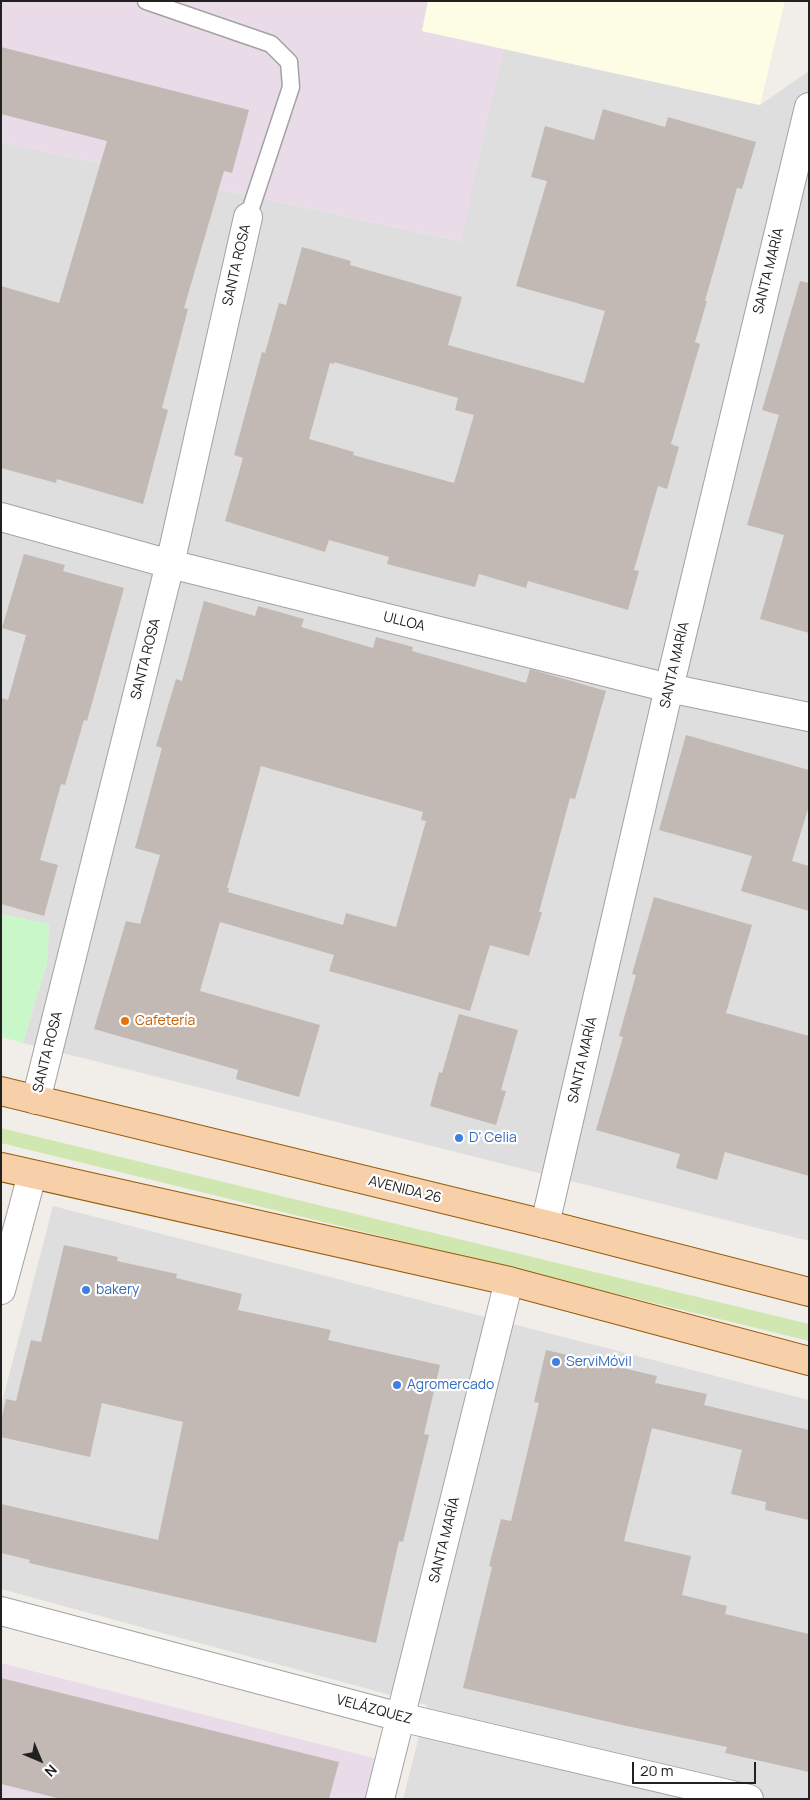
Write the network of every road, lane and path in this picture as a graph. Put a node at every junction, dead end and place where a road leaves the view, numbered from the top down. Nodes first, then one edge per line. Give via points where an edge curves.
1 (146, 1) edge
2 (809, 107) edge
3 (803, 157) edge
4 (248, 217) joint
5 (1, 517) edge
6 (170, 564) junction
7 (669, 688) junction
8 (809, 717) edge
9 (1, 1091) edge
10 (36, 1100) junction
11 (1, 1167) edge
12 (32, 1175) junction
13 (545, 1224) junction
14 (509, 1281) junction
15 (1, 1290) edge
16 (809, 1292) edge
17 (809, 1361) edge
18 (1, 1611) edge
19 (400, 1717) junction
20 (380, 1799) edge
21 (749, 1799) edge

1 - 4 lane via 271,44 289,62 291,87
2 - 3 street, SANTA MARÍA
3 - 7 street, SANTA MARÍA
4 - 6 street, SANTA ROSA
5 - 6 street, ULLOA
6 - 7 street, ULLOA
6 - 10 street, SANTA ROSA
7 - 8 street, ULLOA
7 - 13 street, SANTA MARÍA
9 - 10 main road, AVENIDA 26
10 - 13 main road, AVENIDA 26
11 - 12 main road
12 - 14 main road
12 - 15 street
13 - 16 main road, AVENIDA 26
14 - 17 main road
14 - 19 street, SANTA MARÍA
18 - 19 street, VELÁZQUEZ
19 - 20 street, SANTA MARÍA
19 - 21 street, VELÁZQUEZ

